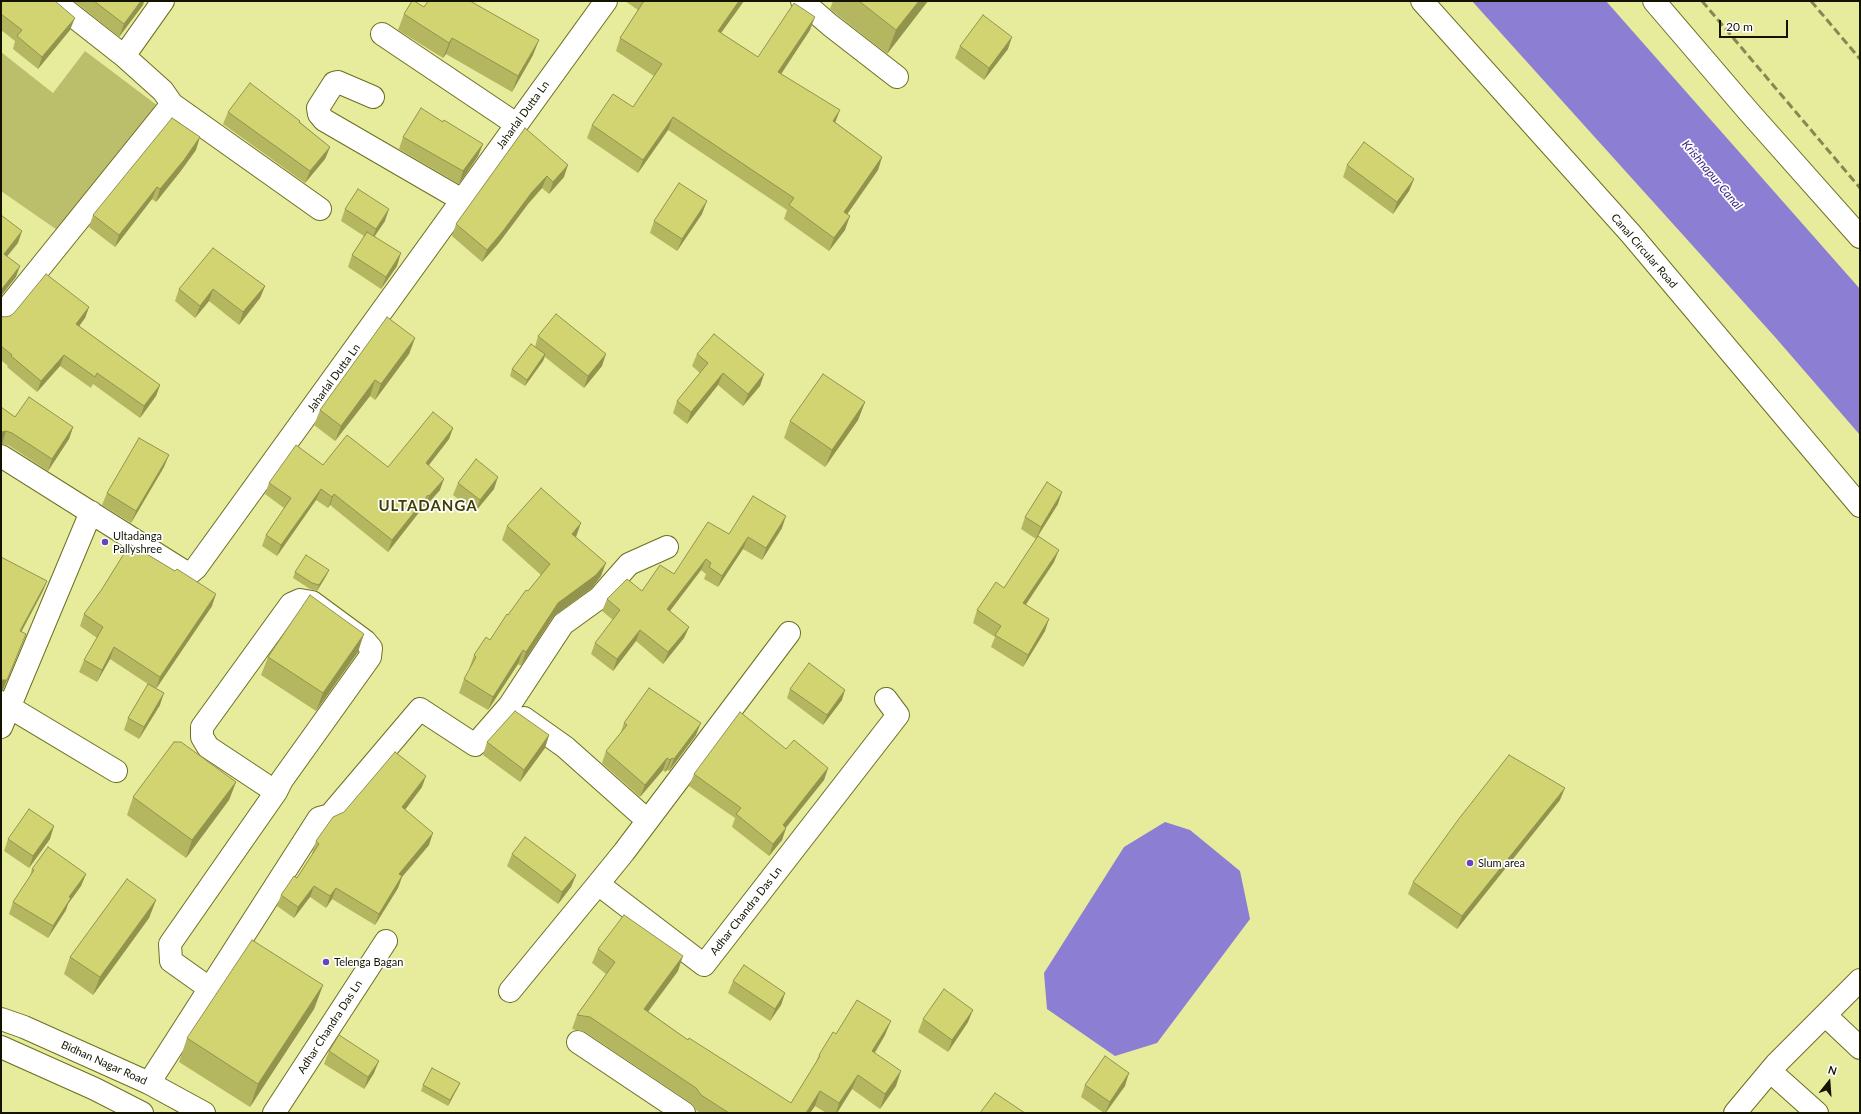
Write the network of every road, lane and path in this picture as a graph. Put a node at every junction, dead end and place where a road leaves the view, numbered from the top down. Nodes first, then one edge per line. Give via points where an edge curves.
1 (54, 1) edge
2 (163, 1) edge
3 (606, 1) edge
4 (802, 1) edge
5 (1422, 1) edge
6 (1654, 1) edge
7 (382, 34) dead end
8 (124, 56) junction
9 (897, 77) dead end
10 (373, 97) dead end
11 (172, 104) junction
12 (516, 124) junction
13 (462, 200) junction
14 (320, 209) dead end
15 (1860, 237) edge
16 (1, 316) edge
17 (1, 456) edge
18 (1860, 506) edge
19 (91, 512) junction
20 (667, 547) dead end
21 (788, 633) dead end
22 (886, 699) dead end
23 (6, 704) edge
24 (509, 706) junction
25 (1, 728) edge
26 (116, 771) dead end
27 (276, 792) junction
28 (647, 820) junction
29 (598, 884) junction
30 (386, 941) dead end
31 (1860, 980) edge
32 (209, 988) junction
33 (510, 991) dead end
34 (1824, 1015) junction
35 (1, 1019) edge
36 (578, 1042) dead end
37 (1860, 1048) edge
38 (3, 1051) edge
39 (1770, 1071) junction
40 (148, 1083) junction
41 (201, 1112) edge
42 (142, 1113) edge
43 (274, 1113) edge
44 (684, 1113) edge
45 (1735, 1113) edge
46 (1817, 1113) edge

1 - 8 street
2 - 8 street
3 - 12 street, Jaharlal Dutta Ln
4 - 9 street via 830,26
5 - 18 street, Canal Circular Road via 1631,234
6 - 15 street
7 - 12 street
8 - 11 street via 163,91
10 - 13 street via 338,82 334,83 318,108 319,114 324,120
11 - 14 street
11 - 16 street
12 - 13 street, Jaharlal Dutta Ln
13 - 19 street, Jaharlal Dutta Ln via 196,568 190,573 182,570
17 - 19 street, Jaharlal Dutta Ln
19 - 23 street
20 - 24 street via 629,564 599,598 563,624
21 - 28 street
22 - 29 street, Adhar Chandra Das Ln via 898,715 704,965
23 - 25 street
23 - 26 street
24 - 28 street via 565,747
24 - 32 street via 475,745 420,709 330,814 319,818
27 - 27 street via 208,747 202,737 202,727 291,604 300,600 312,602 365,641 371,648 370,657
27 - 32 street via 170,944 171,961
28 - 29 street
29 - 33 street
30 - 43 street, Adhar Chandra Das Ln
31 - 34 street
32 - 40 street
34 - 37 street
34 - 39 street
35 - 40 street, Bidhan Nagar Road
36 - 44 street
38 - 42 street via 95,1089
39 - 45 street
39 - 46 street
40 - 41 street, Bidhan Nagar Road

